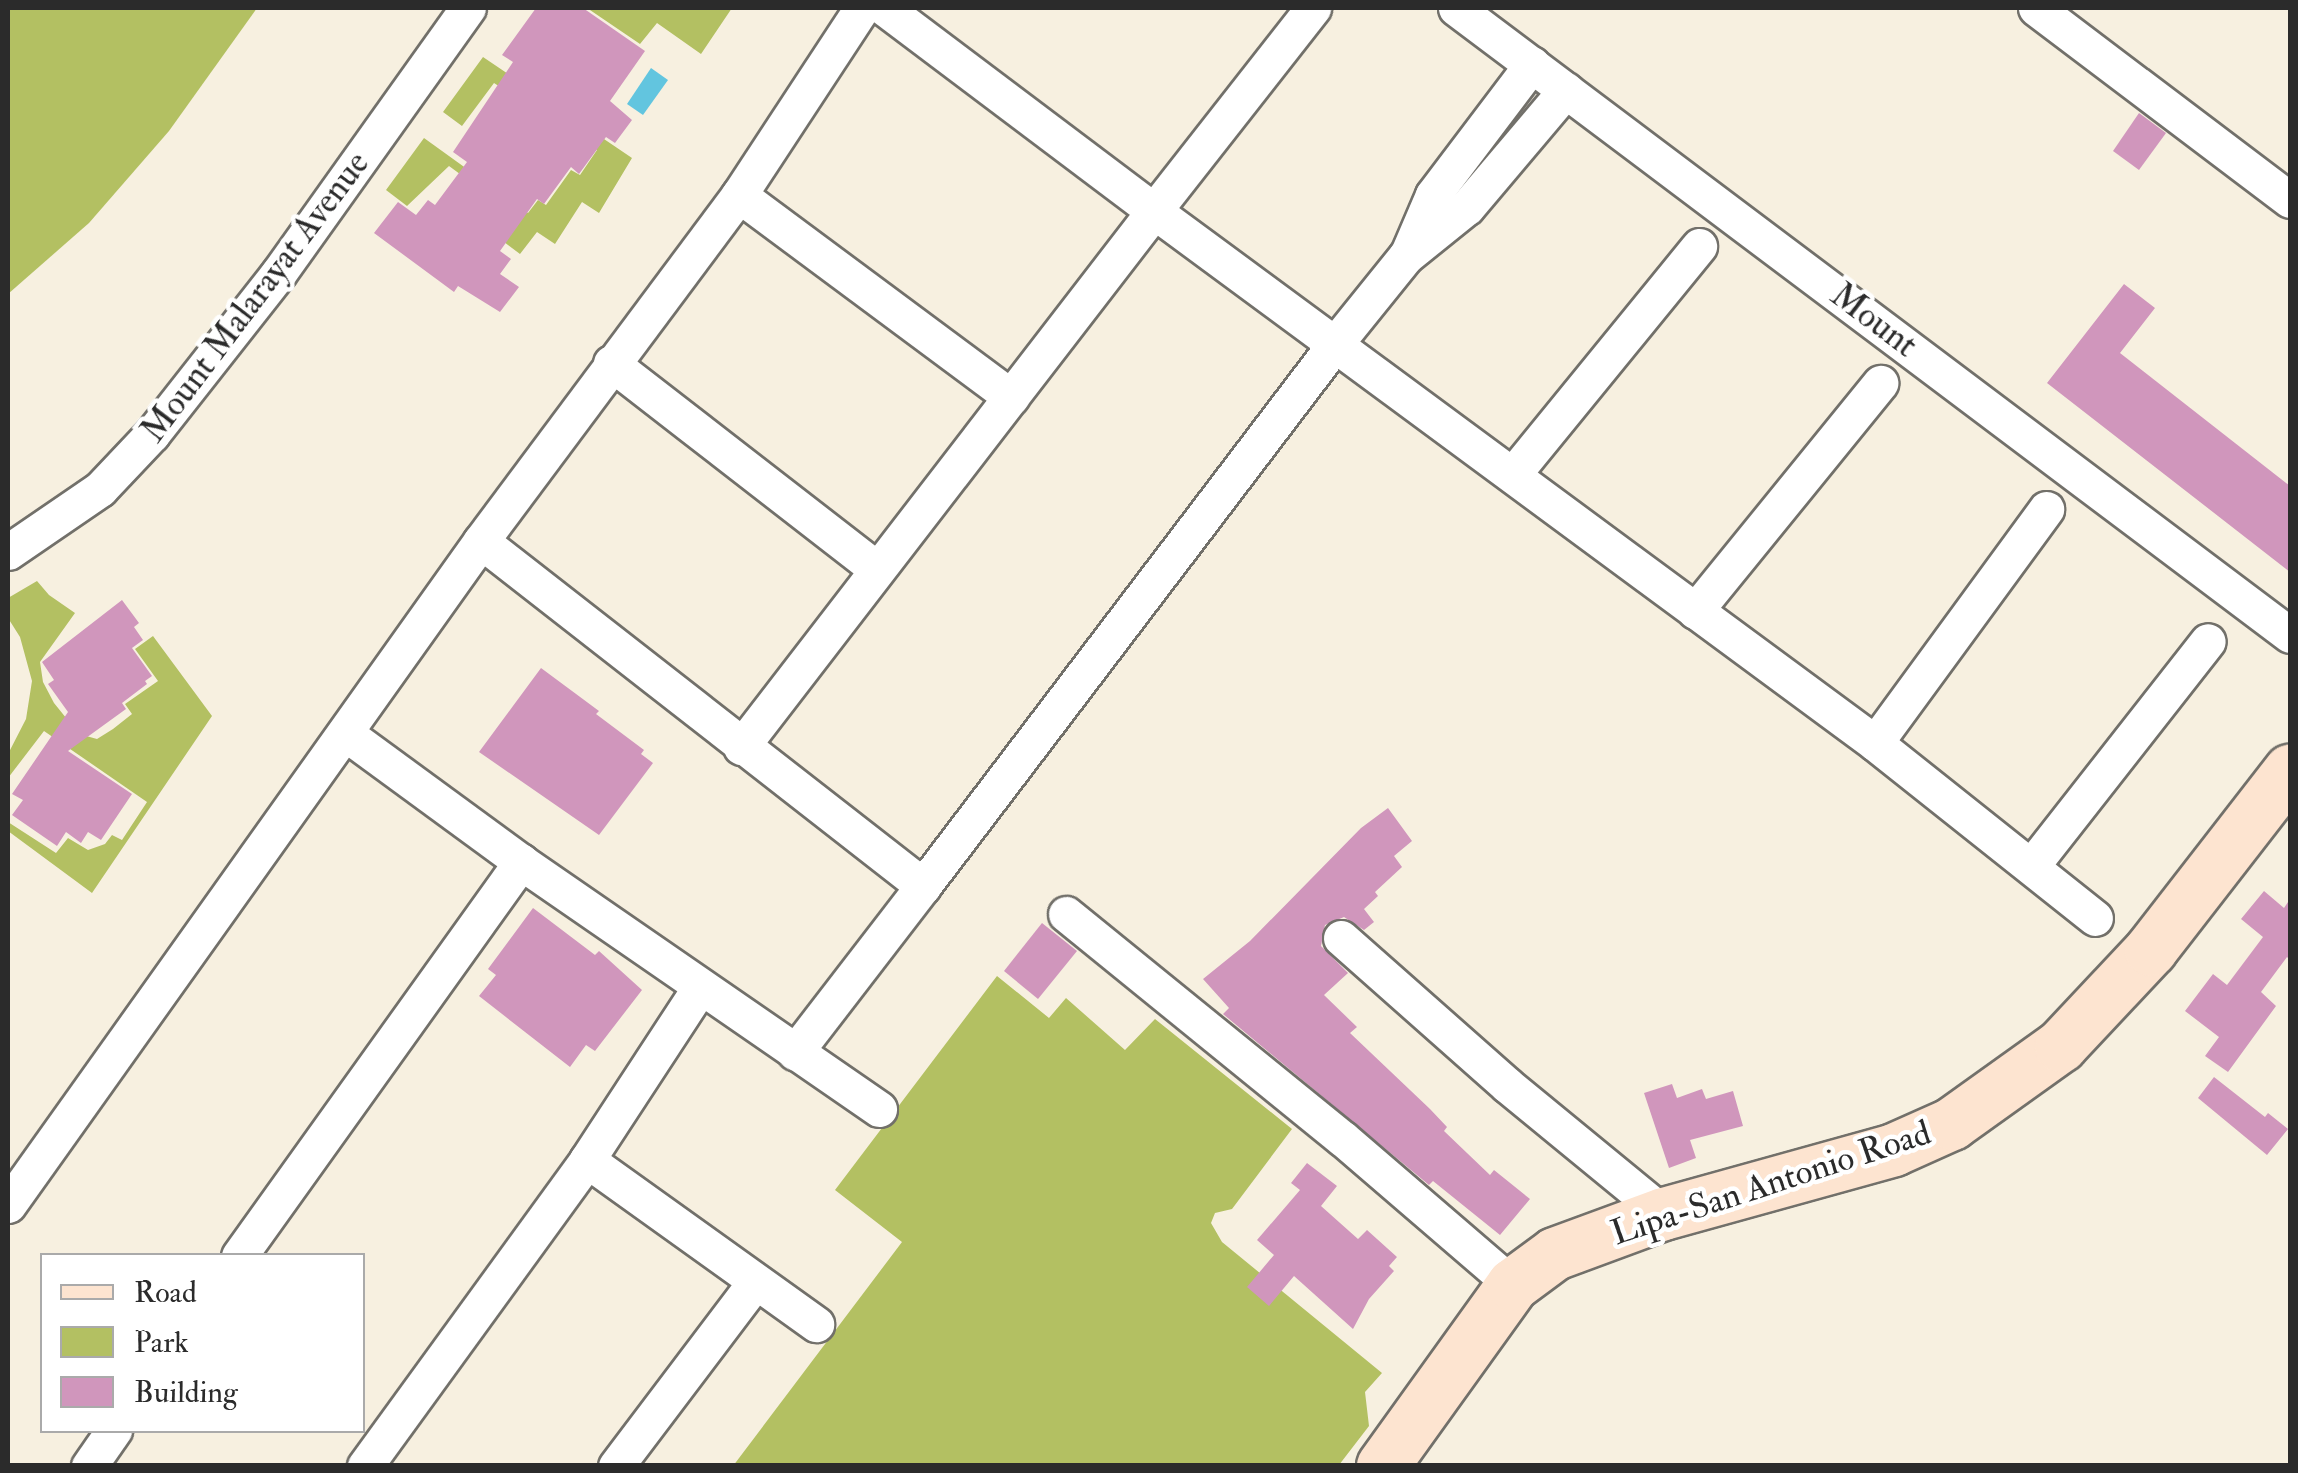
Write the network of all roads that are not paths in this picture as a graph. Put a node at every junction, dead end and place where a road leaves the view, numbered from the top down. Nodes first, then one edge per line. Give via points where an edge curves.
1 (468, 8) edge
2 (862, 8) edge
3 (885, 8) edge
4 (1313, 8) edge
5 (1456, 8) edge
6 (2036, 8) edge
7 (1532, 64) junction
8 (1566, 90) junction
9 (739, 195) junction
10 (2290, 200) edge
11 (1154, 211) junction
12 (1699, 246) dead end
13 (1406, 256) junction
14 (1335, 344) junction
15 (612, 363) junction
16 (1880, 384) dead end
17 (1011, 397) junction
18 (1514, 473) junction
19 (2046, 510) dead end
20 (482, 542) junction
21 (8, 552) edge
22 (877, 569) junction
23 (1695, 611) junction
24 (2290, 634) edge
25 (2208, 641) dead end
26 (344, 734) junction
27 (1875, 742) junction
28 (741, 747) junction
29 (2290, 772) edge
30 (521, 862) junction
31 (2033, 864) junction
32 (923, 886) junction
33 (1066, 914) dead end
34 (2095, 918) dead end
35 (1341, 938) dead end
36 (700, 987) junction
37 (795, 1052) junction
38 (879, 1109) dead end
39 (586, 1160) junction
40 (8, 1205) edge
41 (1664, 1214) junction
42 (241, 1253) edge
43 (755, 1282) junction
44 (1514, 1285) junction
45 (816, 1324) dead end
46 (112, 1433) edge
47 (89, 1466) edge
48 (365, 1466) edge
49 (616, 1466) edge
50 (1383, 1466) edge

1 - 21 street, Mount Malarayat Avenue via 278,274 152,434 100,489
2 - 9 street
3 - 11 street
4 - 11 street
5 - 7 street, Mount
6 - 10 street
7 - 8 street, Mount
7 - 13 street via 1433,194
8 - 13 street via 1467,207
8 - 24 street, Mount
9 - 15 street
9 - 17 street
11 - 14 street
11 - 17 street
12 - 18 street
13 - 14 street
14 - 18 street
14 - 32 street
15 - 20 street
15 - 22 street
16 - 23 street
17 - 22 street
18 - 23 street
19 - 27 street
20 - 26 street
20 - 28 street
22 - 28 street
23 - 27 street
25 - 31 street
26 - 30 street
26 - 40 street
27 - 31 street
28 - 32 street
29 - 41 main road, Lipa-San Antonio Road via 2150,950 2062,1046 1952,1124 1894,1150
30 - 36 street
30 - 42 street
31 - 34 street
32 - 37 street
33 - 44 street
35 - 41 street
36 - 37 street
36 - 39 street
37 - 38 street
39 - 43 street
39 - 48 street
41 - 44 main road, Lipa-San Antonio Road via 1555,1254
43 - 45 street
43 - 49 street
44 - 50 main road, Lipa-San Antonio Road
46 - 47 street

